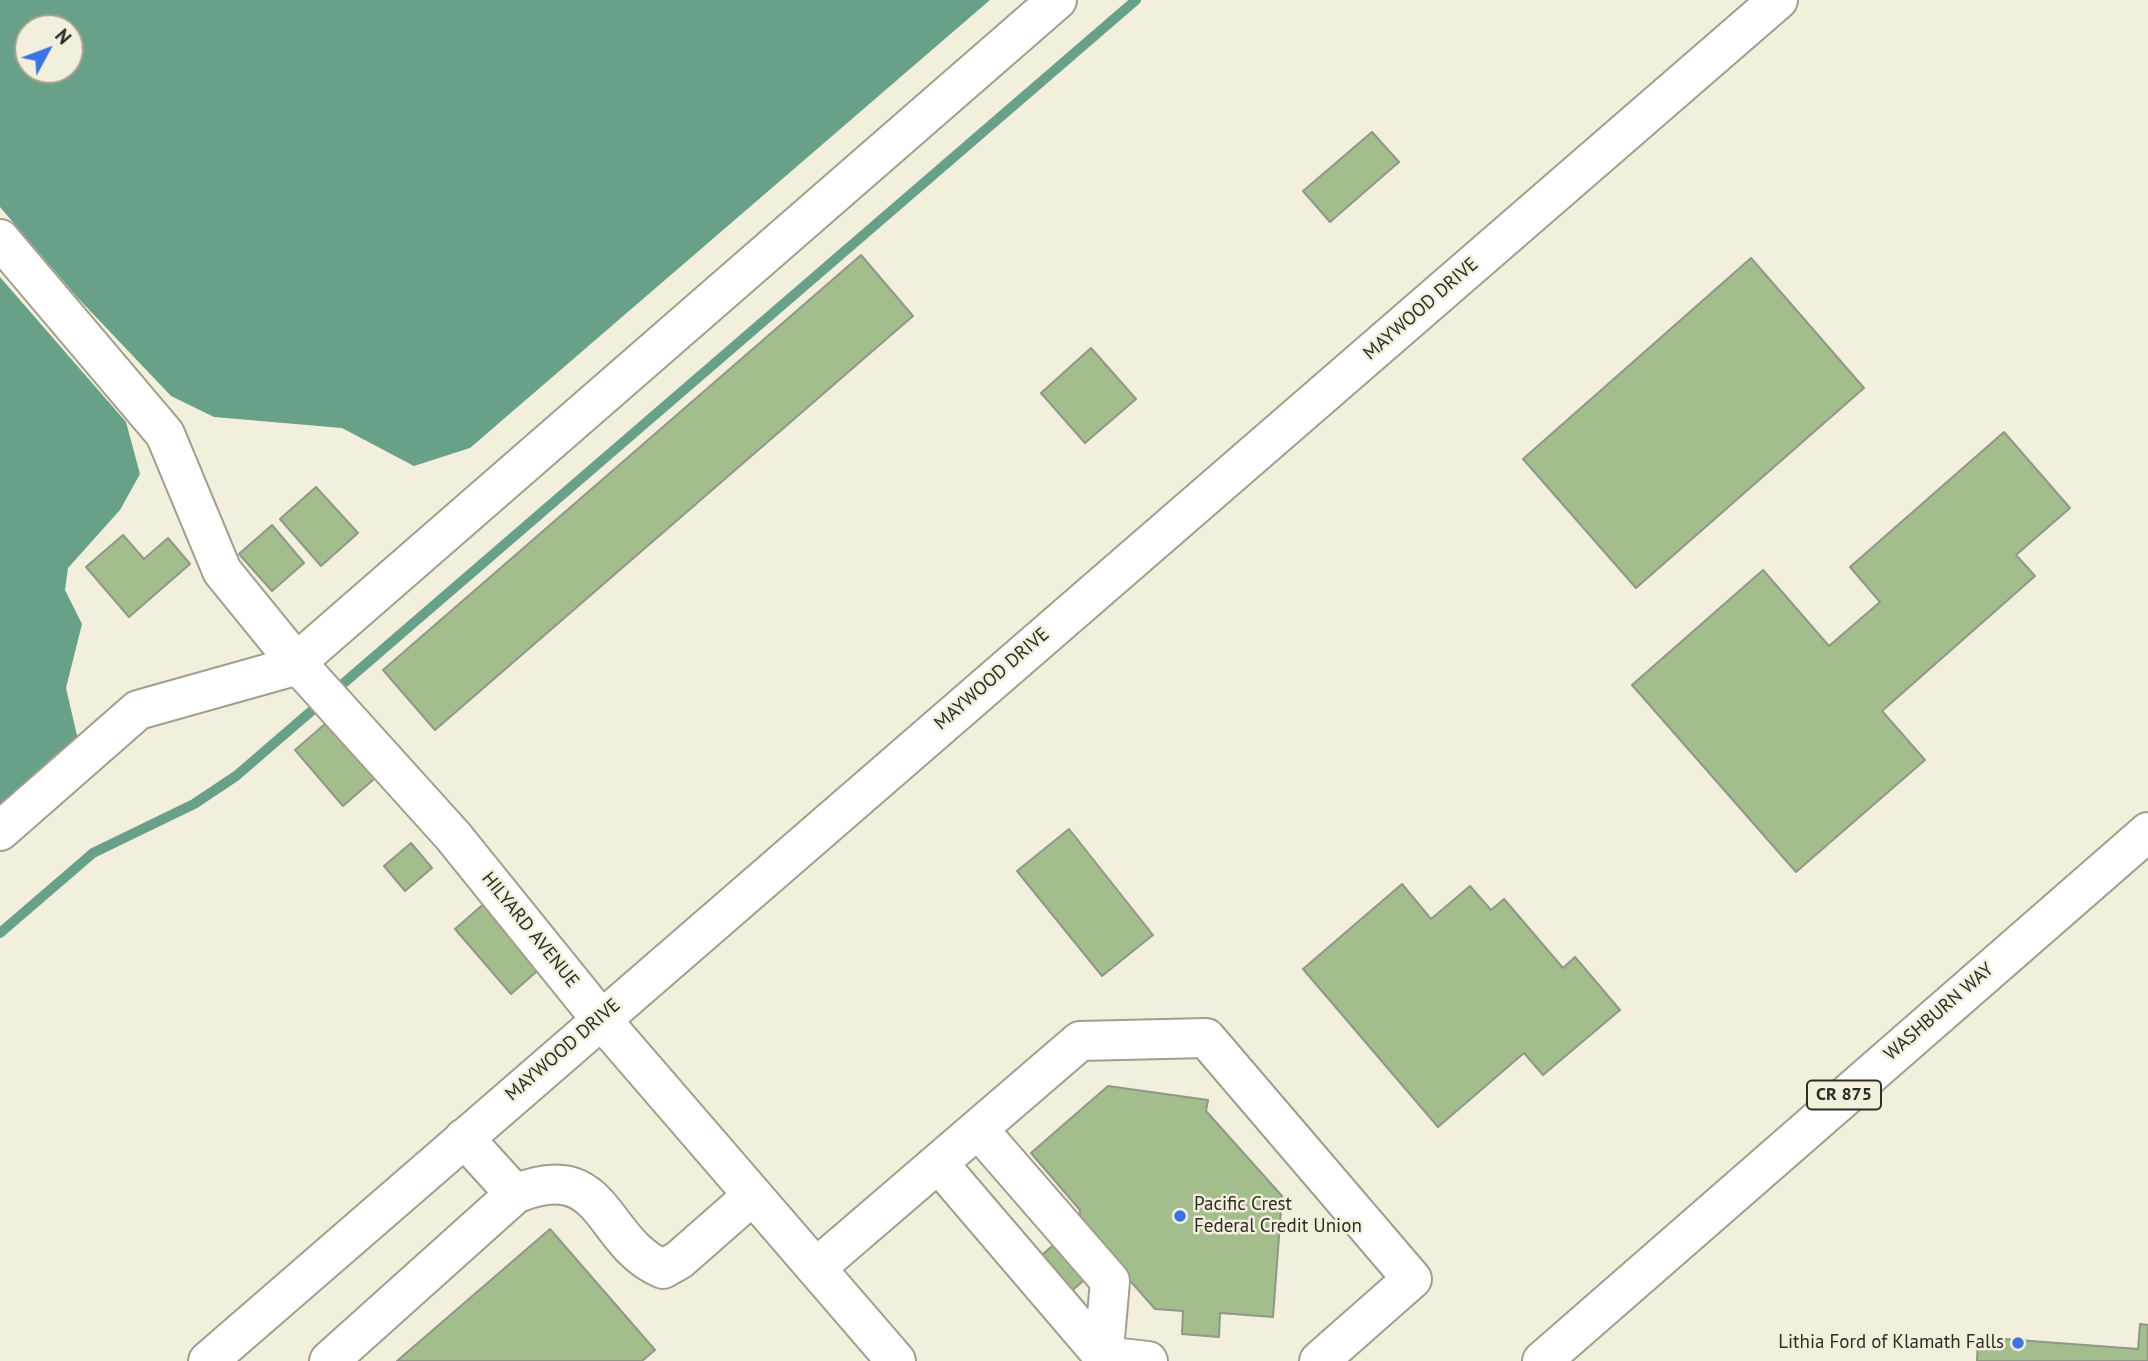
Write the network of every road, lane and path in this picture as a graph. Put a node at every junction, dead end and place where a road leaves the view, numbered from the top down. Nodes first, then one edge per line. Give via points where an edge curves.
1 (1057, 0) edge
2 (1778, 0) edge
3 (0, 239) edge
4 (296, 662) junction
5 (0, 831) edge
6 (2148, 832) edge
7 (600, 1018) junction
8 (464, 1138) junction
9 (957, 1147) junction
10 (515, 1194) junction
11 (753, 1195) junction
12 (816, 1268) junction
13 (1106, 1328) edge
14 (231, 1354) edge
15 (329, 1361) edge
16 (896, 1361) edge
17 (1148, 1361) edge
18 (1318, 1361) edge
19 (1542, 1361) edge

1 - 4 street
2 - 7 street, MAYWOOD DRIVE
3 - 4 street, HILYARD AVENUE via 165,434 222,571
4 - 5 street via 138,710
4 - 7 street, HILYARD AVENUE via 453,835
6 - 19 street, WASHBURN WAY / CR 875
7 - 8 street, MAYWOOD DRIVE
7 - 11 street, HILYARD AVENUE
8 - 10 street
8 - 14 street, MAYWOOD DRIVE
9 - 12 street
9 - 13 street
9 - 13 street
9 - 18 street via 1080,1041 1206,1038 1412,1279
10 - 11 street via 561,1183 585,1191 647,1262 663,1269
10 - 15 street
11 - 12 street, HILYARD AVENUE
12 - 16 street, HILYARD AVENUE
13 - 17 street

